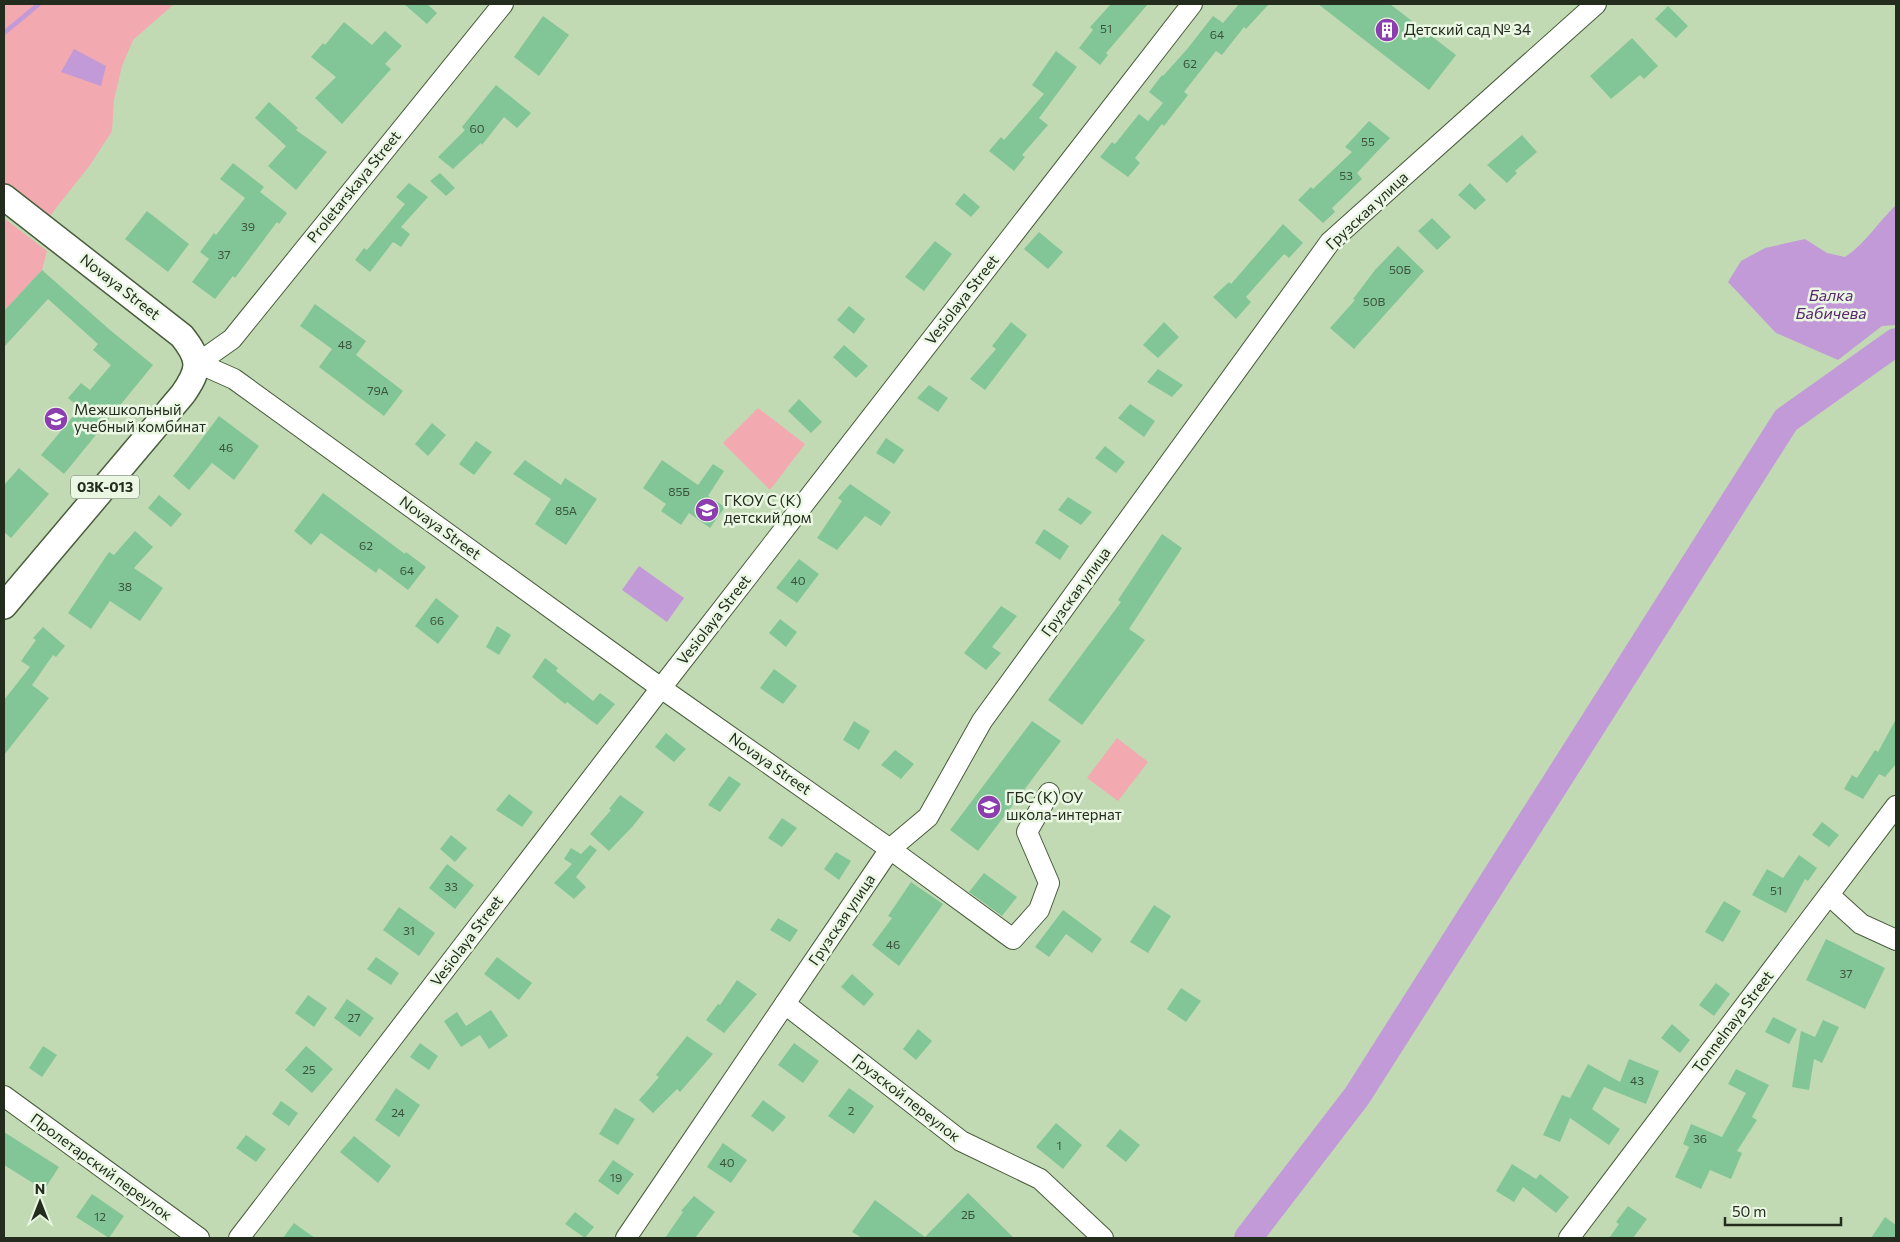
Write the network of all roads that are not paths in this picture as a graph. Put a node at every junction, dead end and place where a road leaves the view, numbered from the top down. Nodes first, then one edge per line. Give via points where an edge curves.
1 (503, 4) edge
2 (1192, 4) edge
3 (1596, 4) edge
4 (4, 197) edge
5 (198, 363) junction
6 (4, 606) edge
7 (661, 688) junction
8 (1049, 793) dead end
9 (1896, 806) edge
10 (890, 849) junction
11 (1829, 895) junction
12 (1896, 940) edge
13 (785, 1004) junction
14 (4, 1096) edge
15 (199, 1238) edge
16 (240, 1238) edge
17 (626, 1238) edge
18 (1102, 1238) edge
19 (1569, 1238) edge

1 - 5 street, Proletarskaya Street via 232,339
2 - 7 street, Vesiolaya Street
3 - 10 street, Грузская улица via 1330,242 982,721 928,816
4 - 5 main road, Novaya Street via 182,336
5 - 6 main road, 03К-013 via 183,394
5 - 7 street, Novaya Street via 234,379
7 - 10 street, Novaya Street
7 - 16 street, Vesiolaya Street
8 - 10 street, Novaya Street via 1028,832 1048,883 1039,910 1013,939
9 - 11 street, Tonnelnaya Street
10 - 13 street, Грузская улица
11 - 12 street via 1861,924
11 - 19 street, Tonnelnaya Street
13 - 17 street, Грузская улица
13 - 18 street, Грузской переулок via 962,1142 1040,1178
14 - 15 street, Пролетарский переулок

